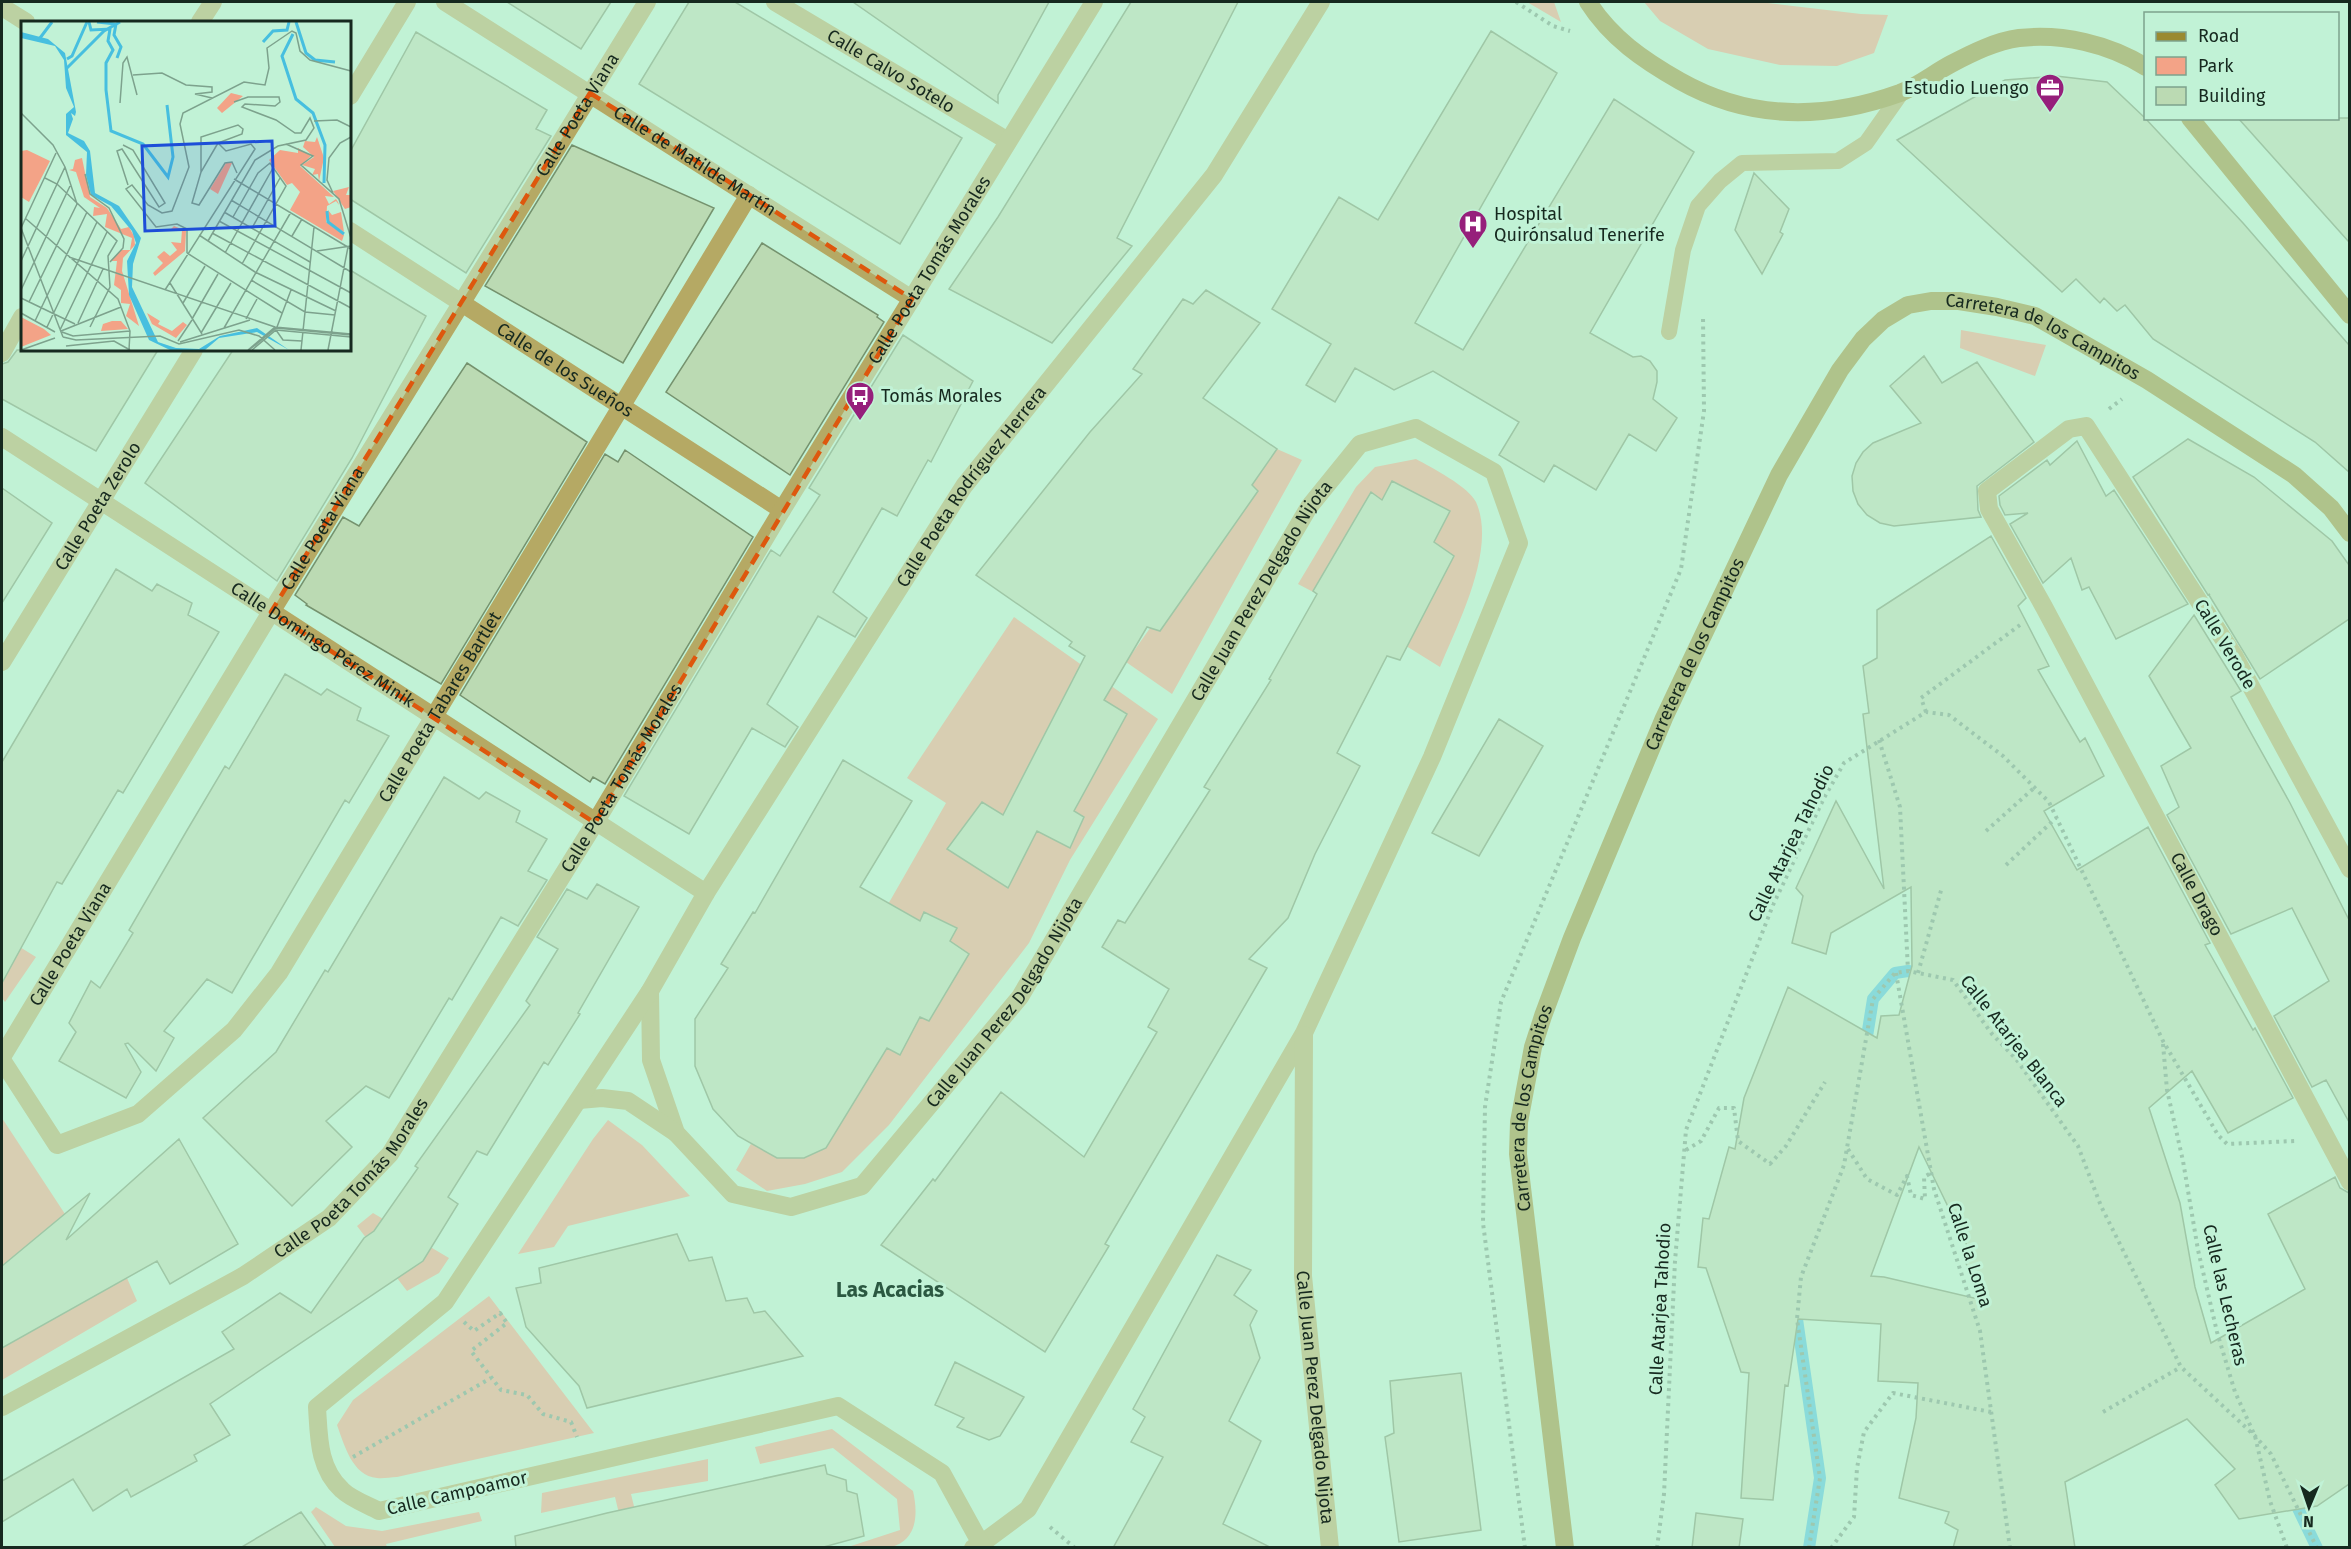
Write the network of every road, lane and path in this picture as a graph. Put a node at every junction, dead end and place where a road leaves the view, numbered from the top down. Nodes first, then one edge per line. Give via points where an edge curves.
1 (213, 2) edge
2 (407, 2) edge
3 (446, 2) edge
4 (647, 2) edge
5 (775, 2) edge
6 (1094, 2) edge
7 (1321, 2) edge
8 (1516, 2) edge
9 (1588, 2) edge
10 (2, 7) edge
11 (24, 21) edge
12 (201, 21) edge
13 (1553, 26) dead end
14 (2144, 66) edge
15 (1902, 92) junction
16 (590, 93) junction
17 (351, 94) edge
18 (2192, 120) edge
19 (1008, 141) junction
20 (749, 195) junction
21 (351, 232) edge
22 (912, 298) junction
23 (462, 304) junction
24 (2349, 315) edge
25 (21, 319) edge
26 (1669, 332) dead end
27 (193, 351) edge
28 (2, 353) edge
29 (2147, 380) junction
30 (622, 407) junction
31 (2086, 426) junction
32 (2, 437) edge
33 (100, 501) junction
34 (782, 510) junction
35 (2349, 533) edge
36 (2044, 607) junction
37 (271, 612) junction
38 (2, 662) edge
39 (1926, 712) junction
40 (434, 718) junction
41 (1879, 740) junction
42 (2035, 787) junction
43 (2056, 818) junction
44 (595, 823) junction
45 (1986, 831) dead end
46 (2006, 865) dead end
47 (2349, 869) edge
48 (1942, 887) dead end
49 (706, 893) junction
50 (1908, 971) junction
51 (1895, 973) junction
52 (1918, 973) junction
53 (651, 991) junction
54 (1304, 1033) junction
55 (2163, 1041) junction
56 (2, 1059) edge
57 (1825, 1082) dead end
58 (579, 1100) junction
59 (676, 1134) junction
60 (2326, 1139) junction
61 (1847, 1147) junction
62 (1685, 1151) junction
63 (1931, 1173) junction
64 (2349, 1182) edge
65 (445, 1302) junction
66 (2181, 1367) junction
67 (491, 1378) junction
68 (2, 1407) edge
69 (1992, 1412) junction
70 (2103, 1412) dead end
71 (2255, 1436) junction
72 (586, 1463) junction
73 (329, 1471) junction
74 (977, 1546) edge
75 (1330, 1548) edge
76 (1565, 1548) edge
77 (1657, 1548) edge
78 (1809, 1548) edge
79 (1831, 1548) edge
80 (2010, 1548) edge
81 (2287, 1548) edge
82 (2317, 1548) edge

1 - 12 street
2 - 17 street
3 - 16 street, Calle de Matilde Martín
4 - 16 street, Calle Poeta Viana
5 - 19 street, Calle Calvo Sotelo
6 - 19 street, Calle Poeta Tomás Morales
7 - 49 street, Calle Poeta Rodríguez Herrera via 1214,175 964,486
8 - 13 path
9 - 15 main road via 1597,16 1645,61 1720,100 1779,112 1815,113 1852,108
10 - 11 street
14 - 15 main road via 2126,55 2085,42 2018,38 1951,64
15 - 26 lane via 1866,143 1838,161 1742,164 1720,181 1698,206 1683,250
16 - 20 street, Calle de Matilde Martín
16 - 23 street, Calle Poeta Viana
18 - 24 main road
19 - 22 street, Calle Poeta Tomás Morales
20 - 22 street, Calle de Matilde Martín
20 - 30 street, Calle Poeta Tabares Bartlet
21 - 23 street, Calle de los Sueños
22 - 34 street, Calle Poeta Tomás Morales
23 - 30 street, Calle de los Sueños
23 - 37 street, Calle Poeta Viana
25 - 28 street
27 - 33 street, Calle Poeta Zerolo
29 - 31 path
29 - 35 main road, Carretera de los Campitos via 2294,475 2331,508
29 - 76 main road, Carretera de los Campitos via 2035,316 1959,301 1908,305 1883,320 1863,339 1840,370 1779,475 1664,718 1572,938 1533,1047 1518,1154
30 - 34 street, Calle de los Sueños
30 - 40 street, Calle Poeta Tabares Bartlet
31 - 36 street, Calle Drago via 2069,429 1987,491 1989,509
31 - 47 street, Calle Verode via 2235,657
32 - 33 street, Calle Domingo Pérez Minik
33 - 37 street, Calle Domingo Pérez Minik
33 - 38 street, Calle Poeta Zerolo
34 - 44 street, Calle Poeta Tomás Morales
36 - 39 path via 1922,698
36 - 60 street, Calle Drago
37 - 40 street, Calle Domingo Pérez Minik
37 - 56 street, Calle Poeta Viana
39 - 41 path, Calle Atarjea Tahodio
39 - 42 path via 1949,715 2003,756
40 - 44 street, Calle Domingo Pérez Minik
40 - 56 street, Calle Poeta Tabares Bartlet via 279,973 234,1030 138,1114 57,1145
41 - 50 path via 1900,807
41 - 62 path, Calle Atarjea Tahodio via 1844,763 1773,905 1686,1130
42 - 43 path via 2049,802
42 - 45 path
43 - 46 path
43 - 55 path
44 - 49 street, Calle Domingo Pérez Minik
44 - 68 street, Calle Poeta Tomás Morales via 390,1154 329,1218 243,1276
48 - 52 path
49 - 53 street, Calle Poeta Rodríguez Herrera
50 - 51 path, Calle Atarjea Blanca
50 - 52 path, Calle Atarjea Blanca
51 - 61 path via 1874,999
51 - 63 path, Calle la Loma
52 - 66 path, Calle Atarjea Blanca via 1953,980 2078,1146 2102,1206
53 - 58 street, Calle Campoamor
53 - 59 street, Calle Juan Perez Delgado Nijota via 651,1060
54 - 59 street, Calle Juan Perez Delgado Nijota via 1432,757 1519,543 1494,471 1416,428 1360,444 1309,507 1020,997 862,1186 791,1207 733,1194
54 - 74 street, Calle Juan Perez Delgado Nijota via 1028,1509
54 - 75 street, Calle Juan Perez Delgado Nijota via 1303,1276
55 - 60 path via 2227,1144
55 - 71 path, Calle las Lecheras via 2167,1090 2217,1332 2235,1392
57 - 62 path via 1786,1146 1770,1164 1738,1141 1734,1108 1719,1108 1701,1141
58 - 59 street, Calle Juan Perez Delgado Nijota via 628,1101
58 - 65 street, Calle Campoamor
60 - 64 street, Calle Drago
61 - 63 path via 1867,1179 1896,1195 1906,1176 1911,1195 1924,1199 1924,1177
61 - 78 path via 1844,1165 1801,1277 1797,1319 1820,1478
62 - 77 path, Calle Atarjea Tahodio via 1675,1261 1664,1494
63 - 69 path, Calle la Loma via 1980,1331
65 - 67 path via 474,1331 500,1313 507,1323 471,1351
65 - 73 street, Calle Campoamor via 317,1407 321,1457
66 - 70 path
66 - 71 path, Calle Atarjea Blanca
67 - 72 path via 501,1390 527,1395 543,1414 571,1422
67 - 73 path
69 - 79 path via 1893,1393 1864,1432 1854,1517
69 - 80 path, Calle la Loma
71 - 81 path, Calle las Lecheras via 2270,1501
71 - 82 path, Calle Atarjea Blanca via 2271,1454
72 - 73 street, Calle Campoamor via 379,1511 342,1490
72 - 74 street, Calle Campoamor via 838,1406 942,1473

